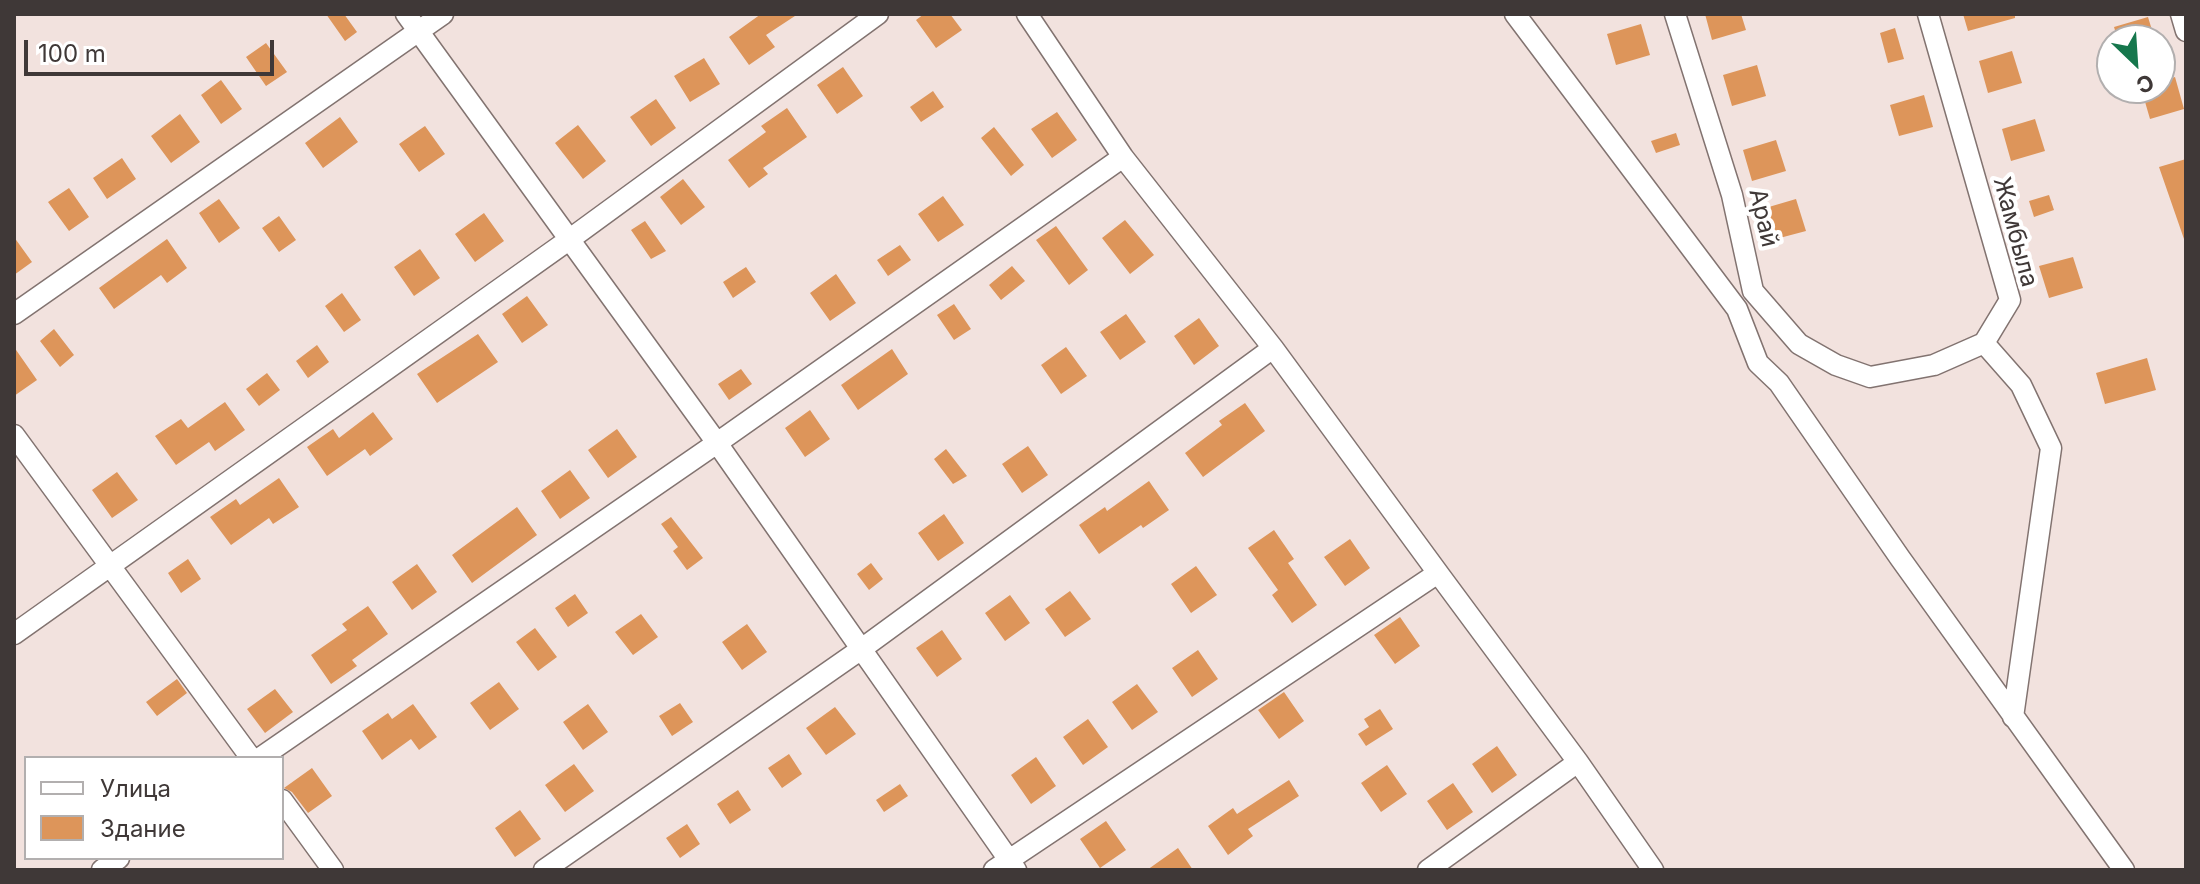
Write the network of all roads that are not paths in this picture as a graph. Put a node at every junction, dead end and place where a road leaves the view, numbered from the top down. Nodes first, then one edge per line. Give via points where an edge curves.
1 (406, 14) edge
2 (443, 14) edge
3 (878, 14) edge
4 (1027, 14) edge
5 (1515, 14) edge
6 (1675, 14) edge
7 (1928, 14) edge
8 (2181, 14) edge
9 (2186, 31) edge
10 (419, 32) junction
11 (1123, 157) junction
12 (570, 239) junction
13 (14, 314) edge
14 (1984, 343) junction
15 (1273, 348) junction
16 (14, 435) edge
17 (717, 443) junction
18 (110, 567) junction
19 (1438, 573) junction
20 (14, 634) edge
21 (860, 650) junction
22 (2013, 717) junction
23 (250, 756) edge
24 (263, 756) edge
25 (1578, 762) junction
26 (284, 803) edge
27 (1007, 867) edge
28 (333, 870) edge
29 (544, 870) edge
30 (1428, 870) edge
31 (1653, 870) edge
32 (2124, 870) edge

1 - 10 street
2 - 10 street
3 - 12 street
4 - 11 street
5 - 22 street via 1737,309 1758,363 1779,383
6 - 14 street, Арай via 1732,195 1753,291 1799,344 1870,377 1934,365
7 - 14 street, Жамбыла via 2010,300
8 - 9 street
10 - 12 street
10 - 13 street
11 - 15 street
11 - 17 street
12 - 17 street
12 - 18 street
14 - 22 street via 2021,385 2051,448
15 - 19 street
15 - 21 street
16 - 18 street
17 - 21 street
17 - 24 street
18 - 20 street
18 - 23 street
19 - 25 street
19 - 27 street
21 - 27 street
21 - 29 street
22 - 32 street
25 - 30 street
25 - 31 street
26 - 28 street

